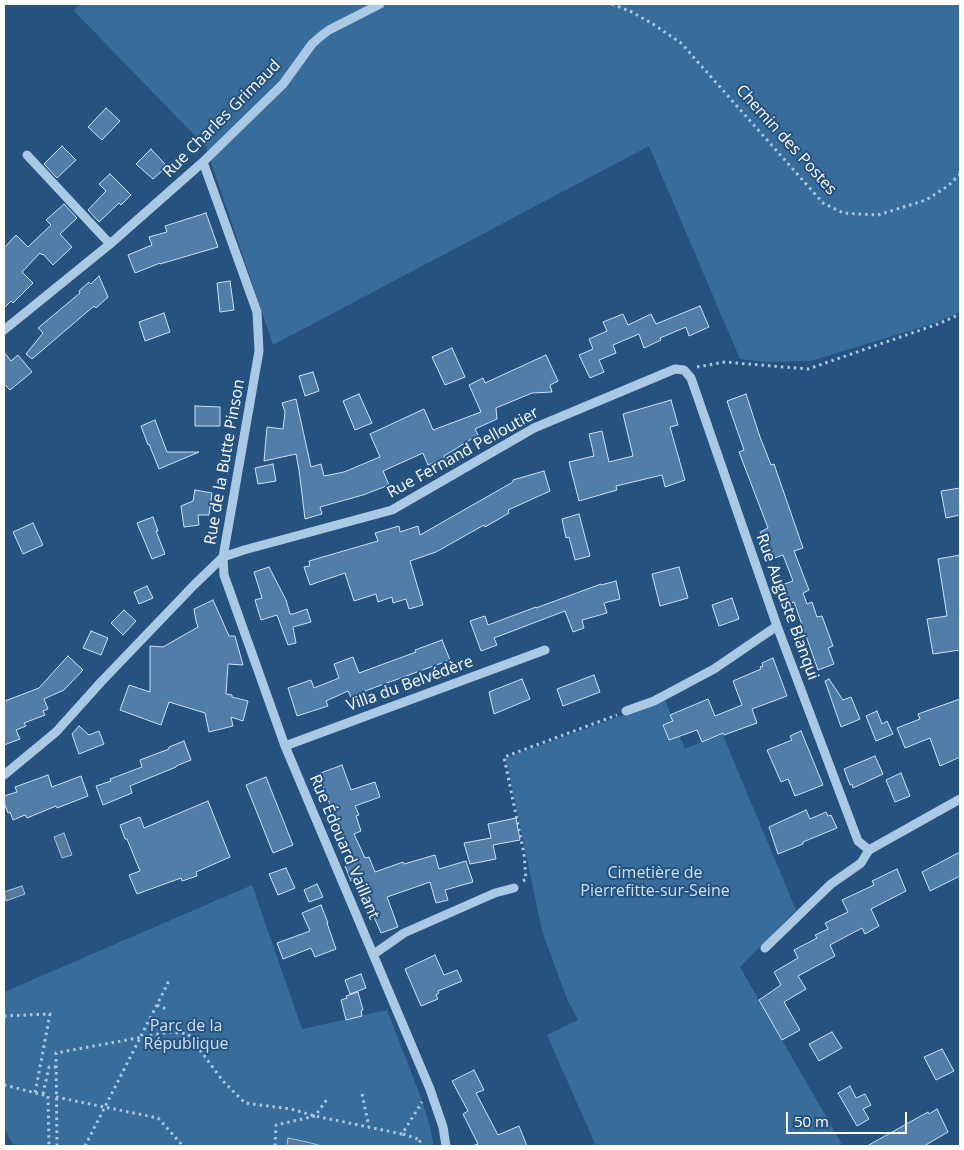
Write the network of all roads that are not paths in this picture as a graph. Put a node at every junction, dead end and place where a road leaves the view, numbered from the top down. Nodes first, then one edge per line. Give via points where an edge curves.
1 (380, 4) edge
2 (27, 155) dead end
3 (203, 162) junction
4 (110, 244) junction
5 (4, 330) edge
6 (684, 370) joint
7 (223, 557) junction
8 (777, 626) junction
9 (545, 650) dead end
10 (626, 711) road end
11 (285, 746) junction
12 (4, 776) edge
13 (960, 799) edge
14 (869, 850) junction
15 (514, 888) road end
16 (765, 948) dead end
17 (374, 954) junction
18 (446, 1146) edge

1 - 3 street, Rue Charles Grimaud via 329,30 312,44 283,84
2 - 4 street
3 - 4 street, Rue Charles Grimaud
3 - 7 street, Rue de la Butte Pinson via 257,312 259,351
4 - 5 street, Rue Charles Grimaud
6 - 7 street, Rue Fernand Pelloutier via 675,370 534,428 392,510
6 - 8 street, Rue Auguste Blanqui via 691,378
7 - 11 street, Rue Édouard Vaillant via 224,575
7 - 12 street, Rue de la Butte Pinson via 56,732
8 - 10 street via 714,669
8 - 14 street, Rue Auguste Blanqui via 858,841
9 - 11 street, Villa du Belvédère
11 - 17 street, Rue Édouard Vaillant
13 - 14 street
14 - 16 street via 861,862 831,884
15 - 17 street via 495,893 404,933
17 - 18 street, Rue Édouard Vaillant via 430,1089

